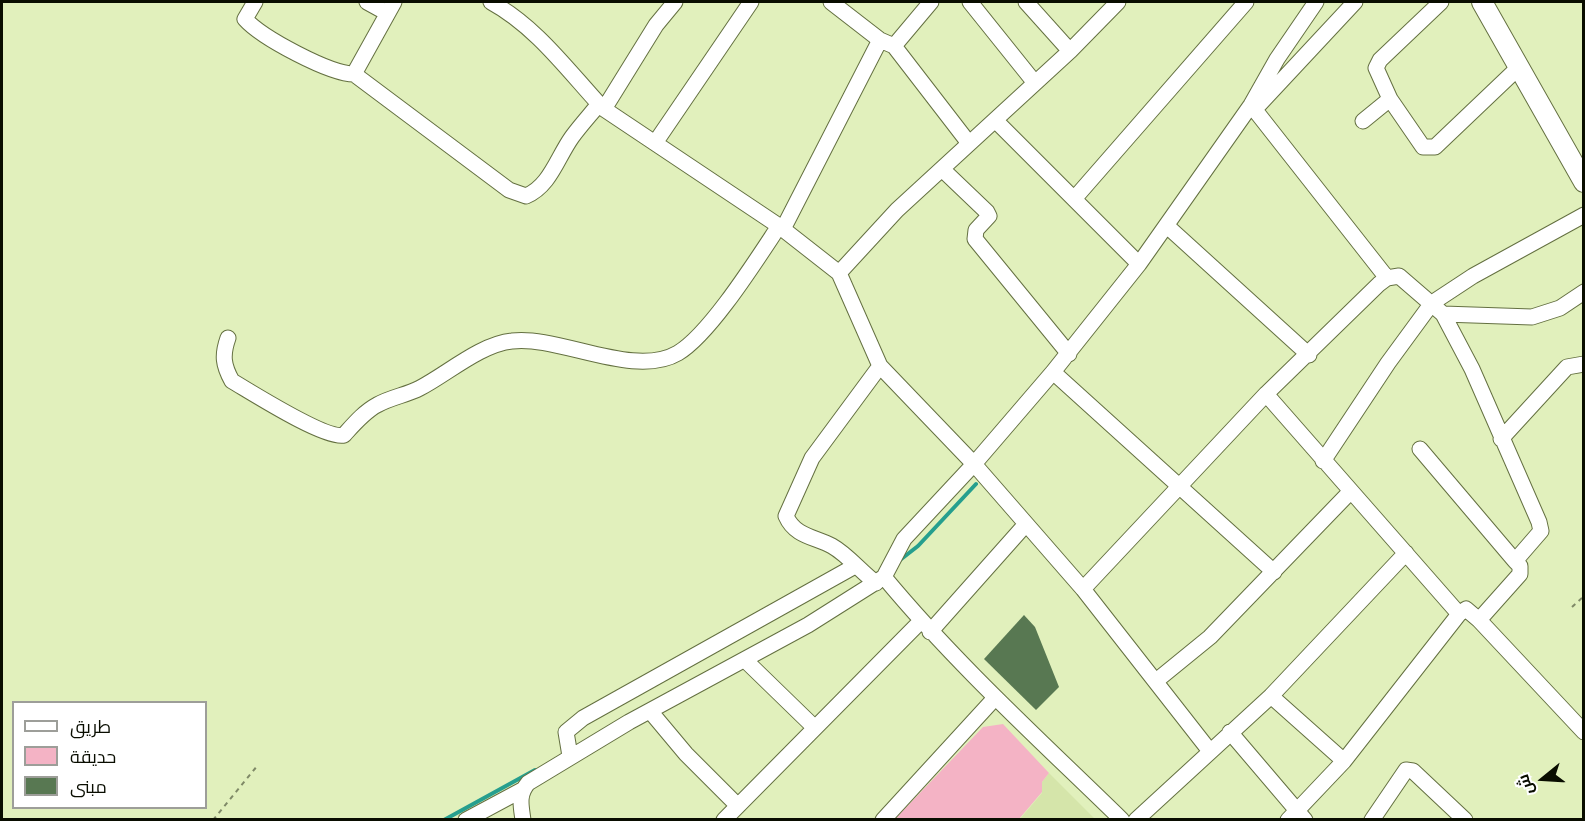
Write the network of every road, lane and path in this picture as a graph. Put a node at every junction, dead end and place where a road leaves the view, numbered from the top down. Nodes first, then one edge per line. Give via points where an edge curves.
1 (255, 2) edge
2 (368, 2) edge
3 (491, 2) edge
4 (675, 2) edge
5 (751, 2) edge
6 (831, 2) edge
7 (931, 2) edge
8 (970, 2) edge
9 (1026, 2) edge
10 (1118, 2) edge
11 (1246, 2) edge
12 (1316, 2) edge
13 (1355, 2) edge
14 (1441, 2) edge
15 (1482, 2) edge
16 (391, 7) edge
17 (887, 43) junction
18 (1070, 51) junction
19 (1518, 68) junction
20 (354, 74) junction
21 (1035, 83) junction
22 (1390, 99) junction
23 (601, 106) junction
24 (1252, 107) junction
25 (995, 120) junction
26 (1363, 121) dead end
27 (968, 142) junction
28 (655, 143) junction
29 (942, 169) junction
30 (1584, 182) edge
31 (1074, 199) junction
32 (1584, 215) edge
33 (1167, 226) junction
34 (781, 227) junction
35 (1139, 264) junction
36 (839, 273) junction
37 (1387, 278) junction
38 (1584, 292) edge
39 (1432, 303) junction
40 (1443, 314) junction
41 (228, 338) dead end
42 (1069, 354) junction
43 (1309, 355) junction
44 (1584, 364) edge
45 (880, 366) junction
46 (1053, 372) junction
47 (1266, 394) junction
48 (1501, 439) junction
49 (1420, 449) dead end
50 (1323, 461) junction
51 (974, 464) junction
52 (1178, 485) junction
53 (1350, 492) junction
54 (1026, 524) junction
55 (1406, 553) junction
56 (1515, 561) junction
57 (855, 566) junction
58 (1274, 572) junction
59 (880, 580) junction
60 (1083, 589) junction
61 (1584, 596) edge
62 (1572, 607) dead end
63 (1459, 614) junction
64 (1479, 620) junction
65 (926, 626) junction
66 (745, 660) junction
67 (1156, 681) junction
68 (1271, 696) junction
69 (994, 699) junction
70 (650, 711) junction
71 (815, 728) junction
72 (1230, 732) junction
73 (1584, 732) edge
74 (1209, 750) junction
75 (570, 756) junction
76 (1344, 761) junction
77 (258, 765) dead end
78 (522, 790) junction
79 (732, 815) edge
80 (1297, 816) edge
81 (213, 819) edge
82 (466, 819) edge
83 (523, 819) edge
84 (886, 819) edge
85 (1122, 819) edge
86 (1136, 819) edge
87 (1372, 819) edge
88 (1466, 819) edge

1 - 20 street via 245,19 250,25 291,50 343,74
2 - 16 street
3 - 23 street via 535,34
4 - 23 street
5 - 28 street
6 - 17 street
7 - 17 street
8 - 21 street
9 - 18 street
10 - 18 street
11 - 31 street
12 - 24 street via 1277,59
13 - 24 street
14 - 22 street via 1377,64 1376,74
15 - 19 street
16 - 20 street
17 - 27 street
17 - 34 street
18 - 21 street
19 - 22 street via 1431,149 1423,147
19 - 30 street
20 - 23 street via 509,190 526,196 546,181 571,138
21 - 25 street
22 - 26 street
23 - 28 street
24 - 33 street
24 - 37 street
25 - 27 street
25 - 31 street
27 - 29 street
28 - 34 street
29 - 36 street via 897,210
29 - 42 street via 988,216 976,230 975,239
31 - 35 street
32 - 39 street
33 - 35 street
33 - 43 street
34 - 36 street
34 - 41 street via 693,341 676,354 652,360 612,358 512,341 453,367 418,390 377,405 337,437 232,381 223,354
35 - 42 street
36 - 45 street
37 - 39 street via 1399,276
37 - 43 street
38 - 40 street via 1560,308 1532,317
39 - 40 street
39 - 50 street
40 - 48 street via 1472,369
42 - 46 street
43 - 47 street
44 - 48 street via 1567,367
45 - 51 street
45 - 57 street via 812,458 786,516 798,531 831,545
46 - 51 street
46 - 52 street
47 - 50 street
47 - 52 street
48 - 56 street via 1541,531
49 - 56 street
50 - 53 street
51 - 54 street
51 - 59 street via 903,538
52 - 58 street
52 - 60 street
53 - 55 street
53 - 58 street
54 - 60 street
54 - 65 street
55 - 63 street
55 - 68 street
56 - 64 street via 1520,574
57 - 59 street
57 - 75 street via 583,718 566,732
58 - 67 street via 1210,637
59 - 65 street
59 - 66 street
60 - 67 street
61 - 62 path
63 - 64 street via 1466,609
63 - 76 street
64 - 73 street
65 - 69 street
65 - 71 street
66 - 70 street
66 - 71 street
67 - 74 street
68 - 72 street
68 - 76 street
69 - 84 street
69 - 85 street
70 - 75 street
70 - 79 street
71 - 79 street
72 - 74 street
72 - 80 street
74 - 86 street
75 - 78 street
76 - 80 street
77 - 81 path
78 - 82 street
78 - 83 street
87 - 88 street via 1406,770 1413,771

